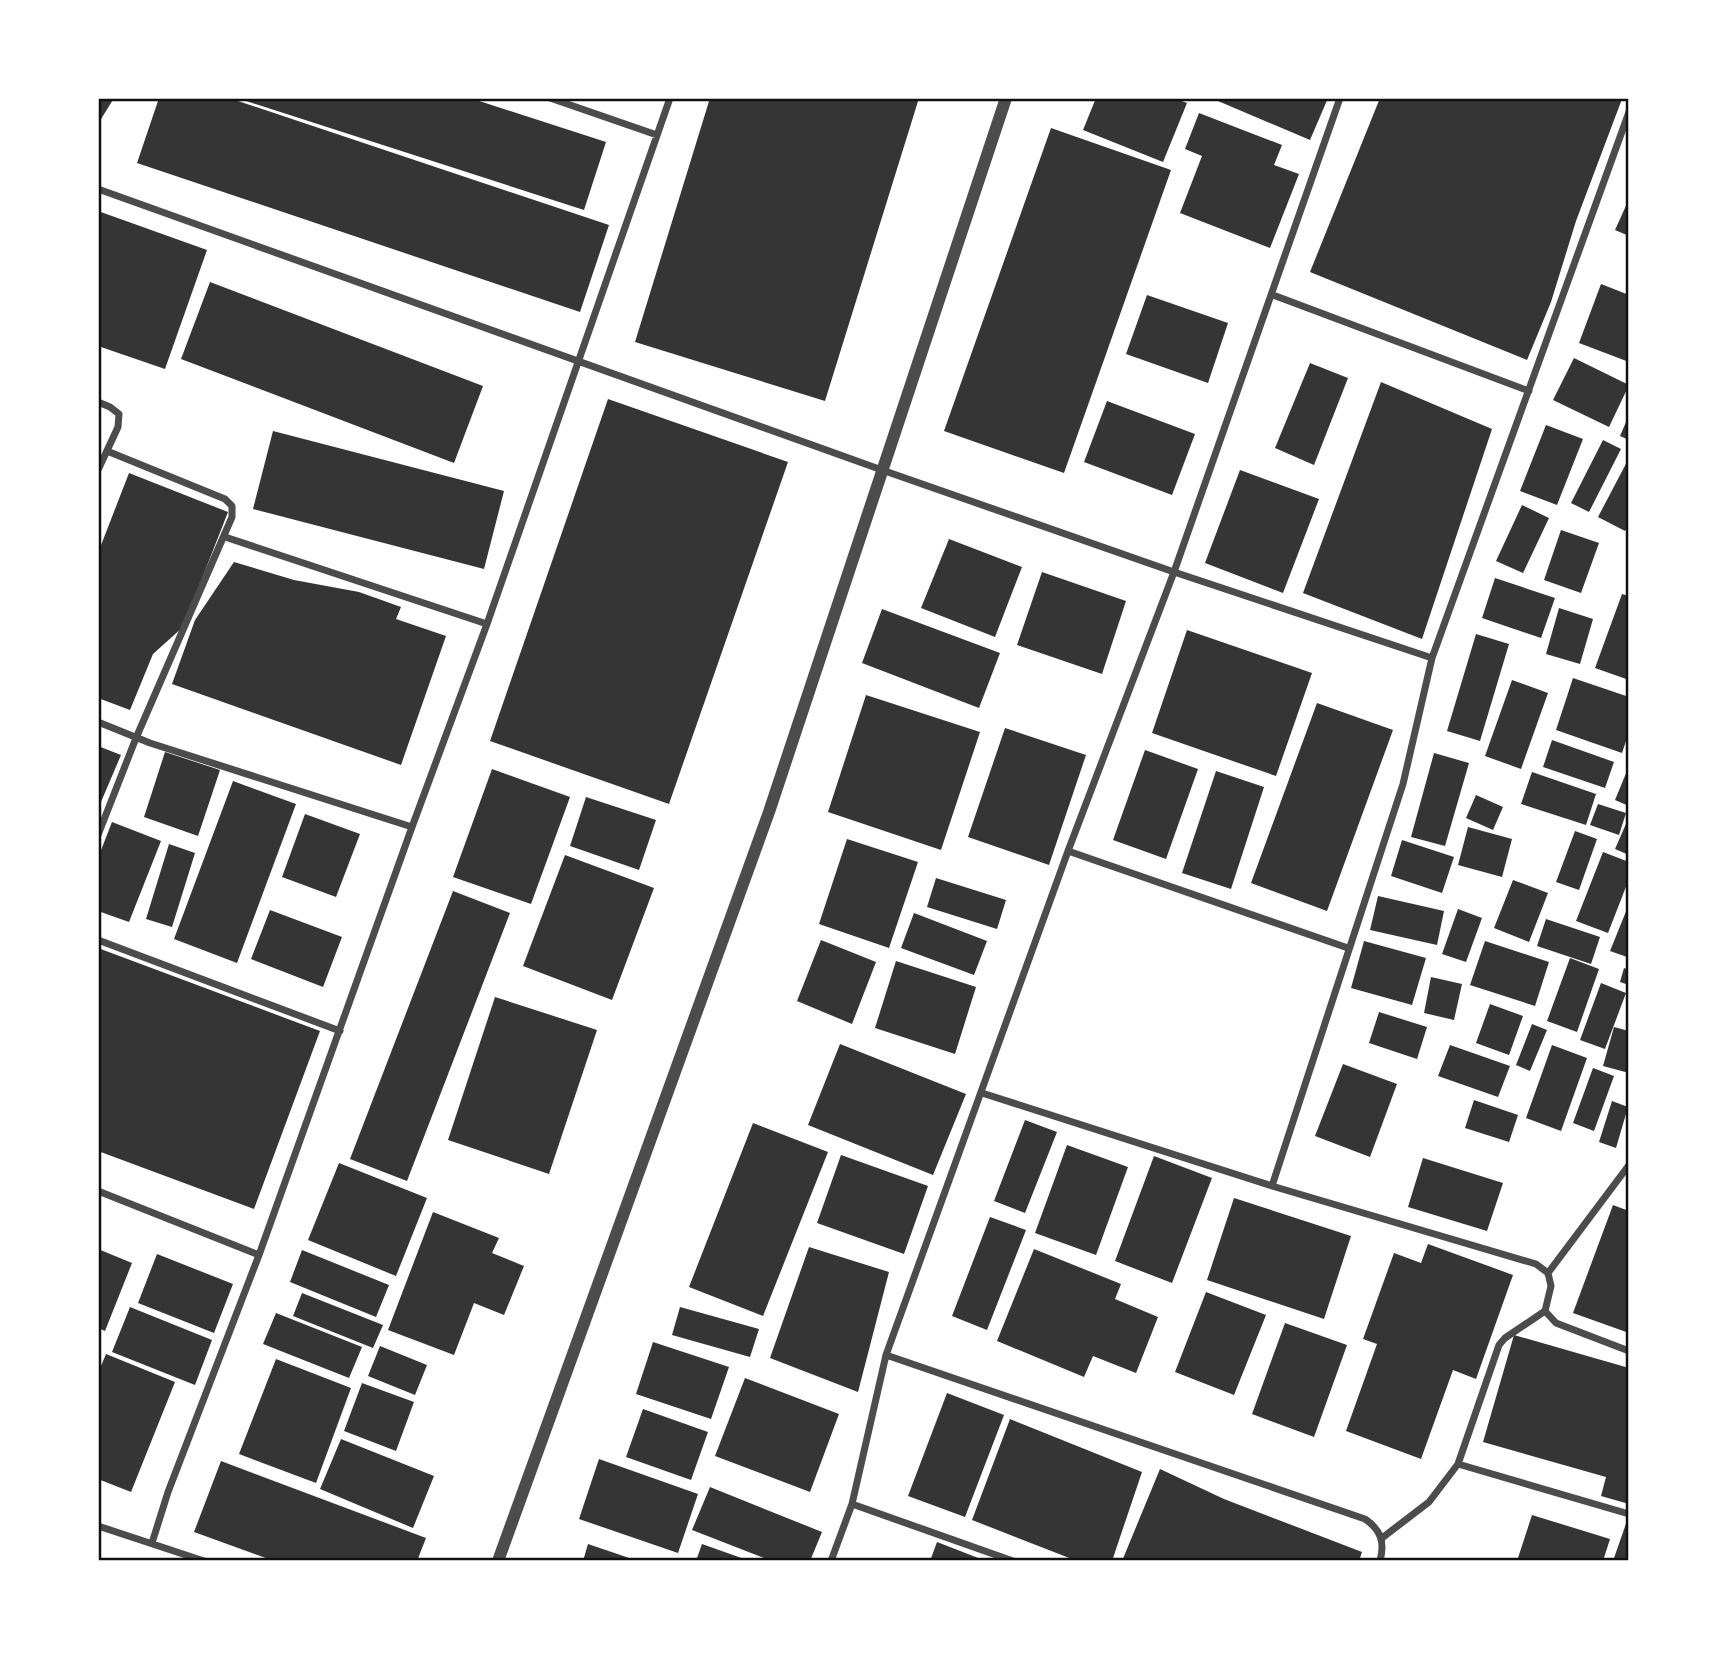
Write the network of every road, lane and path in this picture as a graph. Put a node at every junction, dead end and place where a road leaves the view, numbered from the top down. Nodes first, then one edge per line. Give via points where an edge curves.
1 (550, 98) edge
2 (670, 98) edge
3 (1006, 98) edge
4 (1340, 98) edge
5 (1629, 112) edge
6 (657, 135) junction
7 (98, 189) edge
8 (1273, 296) junction
9 (578, 361) junction
10 (1529, 391) junction
11 (98, 402) edge
12 (107, 451) junction
13 (98, 470) edge
14 (881, 470) junction
15 (225, 537) junction
16 (1174, 572) junction
17 (487, 624) junction
18 (1432, 658) junction
19 (98, 722) edge
20 (136, 738) junction
21 (412, 827) junction
22 (98, 835) edge
23 (1068, 851) junction
24 (98, 940) edge
25 (1348, 948) junction
26 (340, 1031) junction
27 (982, 1093) junction
28 (1629, 1165) edge
29 (1272, 1186) junction
30 (98, 1191) edge
31 (259, 1255) junction
32 (1548, 1273) junction
33 (1545, 1311) junction
34 (1629, 1351) edge
35 (886, 1355) junction
36 (1458, 1464) junction
37 (852, 1504) junction
38 (1629, 1514) edge
39 (98, 1526) edge
40 (1382, 1538) junction
41 (152, 1543) junction
42 (204, 1561) edge
43 (498, 1561) edge
44 (831, 1561) edge
45 (1013, 1561) edge
46 (1380, 1561) edge

1 - 6 street
2 - 6 street
3 - 14 street
4 - 8 street
5 - 10 street
6 - 9 street
7 - 9 street
8 - 10 street
8 - 16 street
9 - 14 street
9 - 17 street
10 - 18 street
11 - 12 street via 119,414
12 - 13 street
12 - 15 street via 225,499 232,506
14 - 16 street
14 - 43 street via 769,812
15 - 17 street
15 - 20 street
16 - 18 street
16 - 23 street
17 - 21 street
18 - 25 street via 1403,784
19 - 20 street
20 - 21 street
20 - 22 street
21 - 26 street
23 - 25 street
23 - 27 street
24 - 26 street
25 - 29 street
26 - 31 street
27 - 29 street
27 - 35 street
28 - 32 street
29 - 32 street via 1536,1264
30 - 31 street
31 - 41 street
32 - 33 street via 1551,1286
33 - 34 street via 1556,1323
33 - 36 street via 1499,1345
35 - 37 street
35 - 40 street via 1365,1519
36 - 38 street
36 - 40 street via 1429,1502
37 - 44 street
37 - 45 street
39 - 41 street
40 - 46 street
41 - 42 street

